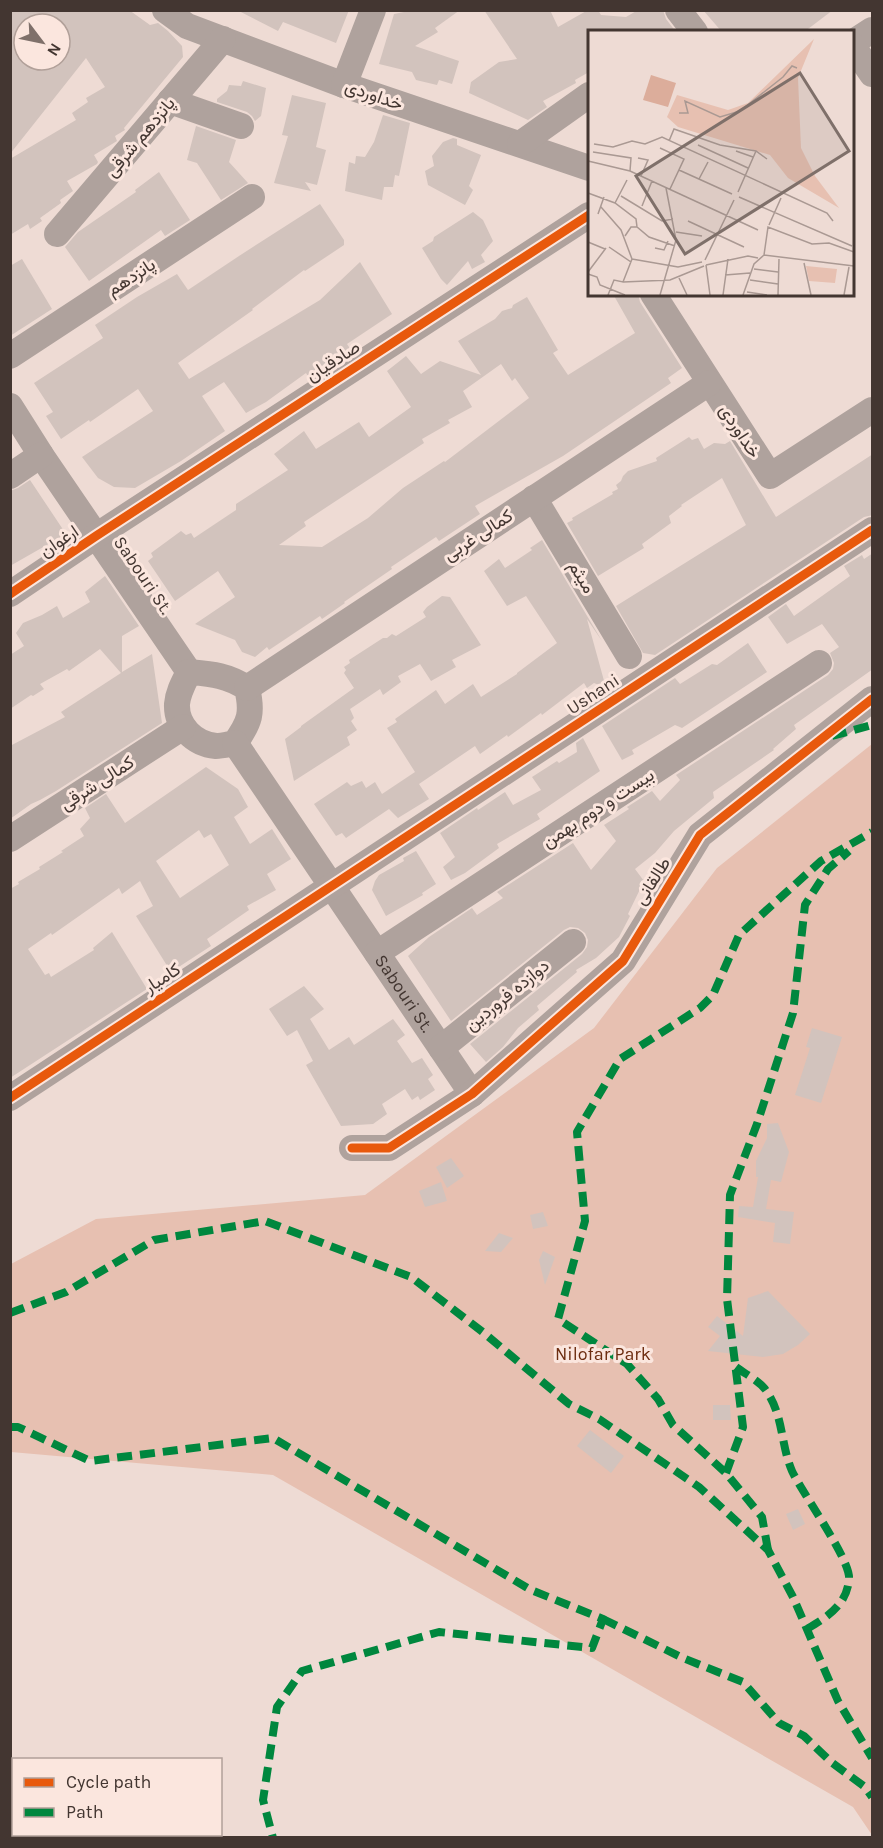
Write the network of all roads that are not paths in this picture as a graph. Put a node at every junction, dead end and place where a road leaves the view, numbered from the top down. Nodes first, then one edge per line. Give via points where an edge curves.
1 (165, 10) edge
2 (373, 10) edge
3 (678, 10) edge
4 (192, 18) edge
5 (693, 30) edge
6 (873, 30) edge
7 (223, 39) junction
8 (853, 43) edge
9 (853, 45) edge
10 (873, 74) edge
11 (344, 85) junction
12 (588, 96) edge
13 (170, 101) junction
14 (240, 126) dead end
15 (520, 144) junction
16 (588, 168) edge
17 (252, 197) dead end
18 (588, 215) edge
19 (57, 234) dead end
20 (654, 296) edge
21 (10, 356) edge
22 (709, 383) junction
23 (10, 406) edge
24 (873, 410) edge
25 (41, 455) junction
26 (10, 476) edge
27 (534, 498) junction
28 (873, 530) edge
29 (96, 536) junction
30 (10, 594) edge
31 (629, 656) dead end
32 (819, 663) dead end
33 (189, 672) junction
34 (247, 688) junction
35 (873, 699) edge
36 (183, 727) junction
37 (235, 742) junction
38 (10, 838) edge
39 (332, 886) junction
40 (573, 942) dead end
41 (377, 953) junction
42 (441, 1048) junction
43 (472, 1094) junction
44 (10, 1098) edge
45 (352, 1148) dead end

1 - 4 street, خداوردی
2 - 11 street
3 - 5 street
4 - 7 street, خداوردی
6 - 8 street
7 - 11 street, خداوردی
7 - 13 street, پانزدهم شرقی
9 - 10 street
11 - 15 street, خداوردی
12 - 15 street
13 - 14 street
13 - 19 street, پانزدهم شرقی
15 - 16 street, خداوردی
17 - 21 street, پانزدهم
18 - 29 street, صادقیان
20 - 22 street, خداوردی
22 - 24 street, خداوردی via 770,476
22 - 27 street, کمالی غربی
23 - 25 street, Sabouri St.
25 - 26 street
25 - 29 street, Sabouri St.
27 - 31 street, میثم
27 - 34 street, کمالی غربی
28 - 39 street, Ushani
29 - 30 street, ارغوان
29 - 33 street, Sabouri St.
32 - 41 street, بیست و دوم بهمن
33 - 34 street via 220,675
33 - 36 street via 177,704
34 - 37 street via 249,721
35 - 43 street, طالقانی via 700,835 623,961
36 - 37 street via 204,744
36 - 38 street, کمالی شرقی
37 - 39 street, Sabouri St.
39 - 41 street, Sabouri St.
39 - 44 street, کامیار
40 - 42 street, دوازده فروردین
41 - 42 street, Sabouri St.
42 - 43 street, Sabouri St.
43 - 45 street, طالقانی via 389,1148

